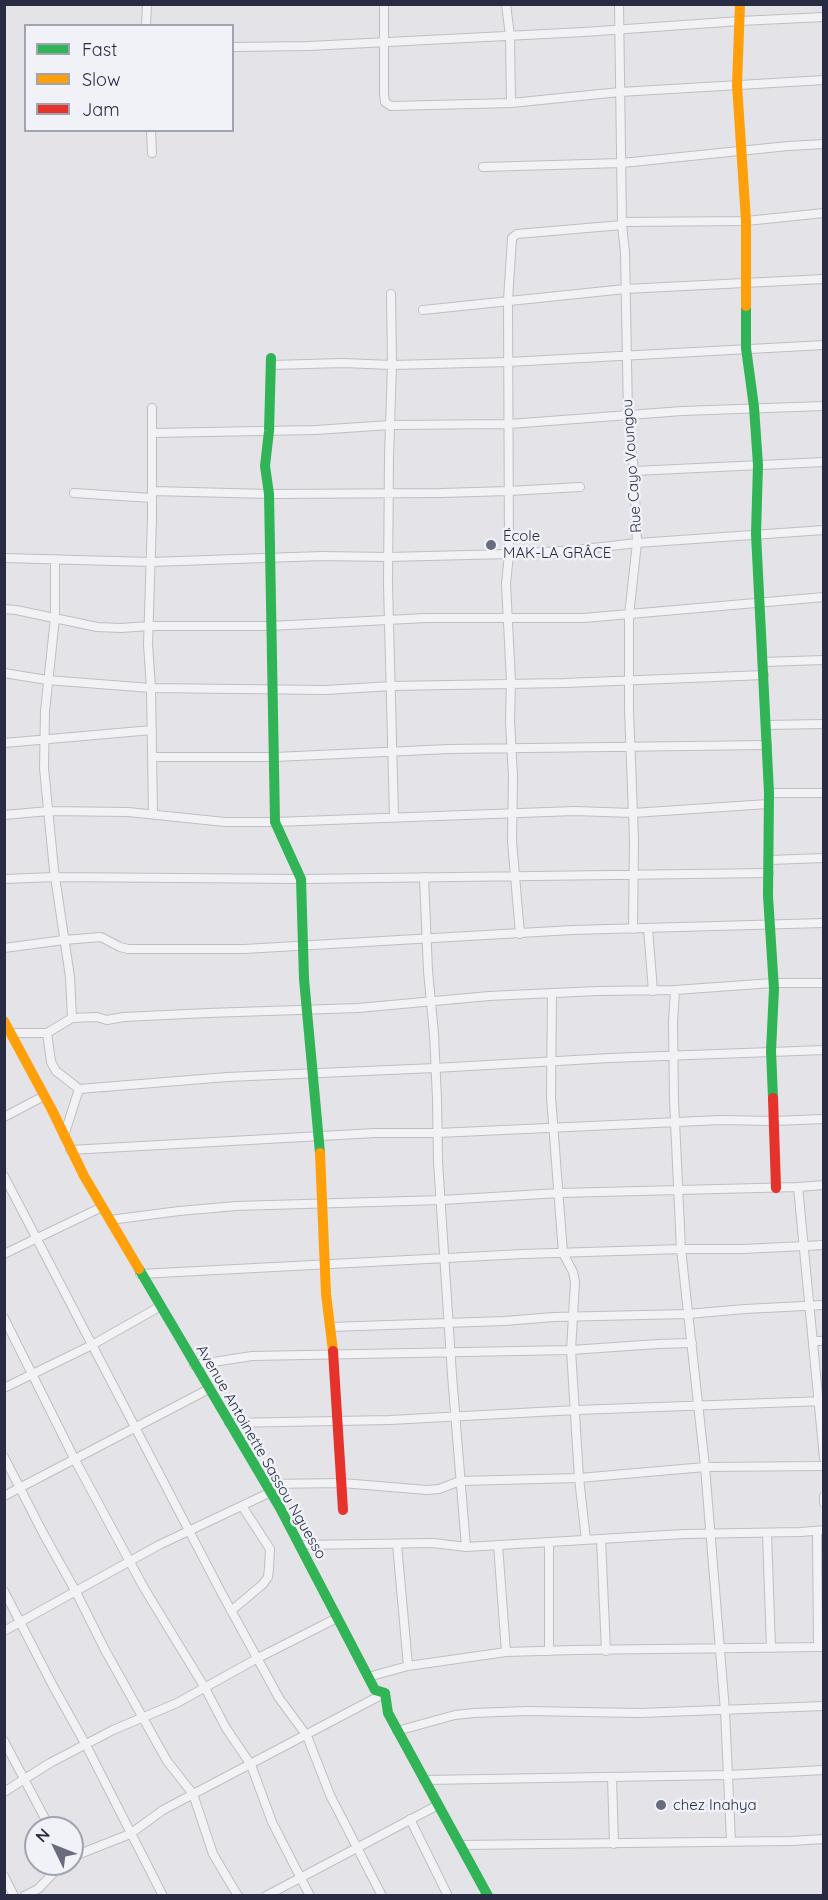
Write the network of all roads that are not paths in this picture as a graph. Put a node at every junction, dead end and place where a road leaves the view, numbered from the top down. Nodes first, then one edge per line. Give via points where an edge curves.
1 (147, 4) edge
2 (384, 4) edge
3 (506, 4) edge
4 (620, 4) edge
5 (740, 4) edge
6 (824, 17) edge
7 (740, 21) junction
8 (146, 24) edge
9 (619, 30) junction
10 (510, 36) junction
11 (383, 42) junction
12 (234, 47) edge
13 (824, 80) edge
14 (737, 85) junction
15 (620, 92) junction
16 (511, 103) junction
17 (150, 132) edge
18 (824, 144) edge
19 (742, 151) junction
20 (152, 153) dead end
21 (622, 163) junction
22 (483, 167) dead end
23 (824, 213) edge
24 (746, 222) junction
25 (623, 224) junction
26 (824, 279) edge
27 (745, 283) junction
28 (625, 289) junction
29 (391, 294) dead end
30 (508, 300) junction
31 (423, 310) dead end
32 (824, 345) edge
33 (746, 348) junction
34 (626, 356) junction
35 (271, 361) joint
36 (508, 362) junction
37 (392, 365) junction
38 (824, 406) edge
39 (754, 407) junction
40 (152, 408) dead end
41 (627, 415) junction
42 (509, 424) junction
43 (390, 425) junction
44 (269, 431) junction
45 (153, 433) junction
46 (824, 462) edge
47 (758, 465) junction
48 (634, 471) junction
49 (579, 487) dead end
50 (509, 491) junction
51 (74, 493) dead end
52 (389, 493) junction
53 (152, 494) junction
54 (269, 494) junction
55 (824, 530) edge
56 (756, 534) junction
57 (637, 543) junction
58 (509, 554) junction
59 (388, 557) junction
60 (4, 558) edge
61 (270, 558) junction
62 (55, 560) junction
63 (151, 562) junction
64 (824, 597) edge
65 (761, 601) junction
66 (4, 609) edge
67 (629, 615) junction
68 (508, 617) junction
69 (55, 618) junction
70 (389, 620) junction
71 (149, 626) junction
72 (270, 626) junction
73 (824, 660) edge
74 (763, 662) junction
75 (4, 673) edge
76 (764, 675) junction
77 (47, 680) junction
78 (630, 680) junction
79 (511, 684) junction
80 (390, 686) junction
81 (151, 688) junction
82 (272, 689) junction
83 (824, 724) edge
84 (766, 725) junction
85 (152, 730) junction
86 (43, 739) junction
87 (4, 743) edge
88 (767, 745) junction
89 (631, 746) junction
90 (512, 748) junction
91 (392, 752) junction
92 (152, 757) junction
93 (275, 757) junction
94 (824, 793) edge
95 (769, 799) junction
96 (49, 811) junction
97 (512, 813) junction
98 (633, 813) junction
99 (153, 814) junction
100 (4, 815) edge
101 (394, 817) junction
102 (275, 822) junction
103 (824, 858) edge
104 (769, 860) junction
105 (769, 873) junction
106 (633, 874) junction
107 (55, 876) junction
108 (515, 876) junction
109 (424, 877) junction
110 (4, 879) edge
111 (301, 879) junction
112 (824, 924) edge
113 (769, 925) junction
114 (648, 928) junction
115 (633, 929) junction
116 (520, 934) junction
117 (428, 938) junction
118 (64, 940) junction
119 (304, 947) junction
120 (4, 948) edge
121 (773, 983) junction
122 (824, 983) edge
123 (675, 990) junction
124 (653, 991) junction
125 (552, 993) junction
126 (431, 1002) junction
127 (308, 1010) junction
128 (72, 1018) junction
129 (4, 1021) edge
130 (11, 1033) junction
131 (47, 1033) junction
132 (771, 1050) junction
133 (824, 1050) edge
134 (673, 1056) junction
135 (551, 1061) junction
136 (435, 1068) junction
137 (313, 1073) junction
138 (79, 1089) junction
139 (44, 1096) junction
140 (4, 1117) edge
141 (824, 1119) edge
142 (773, 1121) junction
143 (675, 1122) junction
144 (555, 1127) junction
145 (438, 1133) junction
146 (64, 1136) junction
147 (319, 1136) junction
148 (70, 1150) junction
149 (4, 1176) edge
150 (824, 1185) edge
151 (798, 1187) junction
152 (776, 1188) junction
153 (678, 1190) junction
154 (559, 1193) junction
155 (442, 1200) junction
156 (321, 1204) junction
157 (102, 1207) junction
158 (110, 1220) junction
159 (37, 1237) junction
160 (804, 1245) junction
161 (824, 1245) edge
162 (681, 1249) junction
163 (563, 1253) junction
164 (4, 1254) edge
165 (445, 1258) junction
166 (324, 1263) junction
167 (140, 1274) junction
168 (809, 1305) junction
169 (824, 1305) edge
170 (159, 1307) junction
171 (688, 1314) junction
172 (572, 1317) junction
173 (4, 1318) edge
174 (449, 1323) junction
175 (331, 1328) junction
176 (813, 1341) junction
177 (824, 1341) edge
178 (692, 1343) junction
179 (92, 1345) junction
180 (571, 1350) junction
181 (450, 1352) junction
182 (332, 1355) junction
183 (194, 1365) junction
184 (33, 1374) junction
185 (4, 1388) edge
186 (209, 1389) junction
187 (821, 1401) edge
188 (698, 1406) junction
189 (576, 1410) junction
190 (455, 1416) junction
191 (338, 1421) junction
192 (229, 1423) junction
193 (135, 1427) junction
194 (4, 1456) edge
195 (824, 1458) edge
196 (75, 1460) junction
197 (824, 1466) edge
198 (705, 1467) junction
199 (579, 1478) junction
200 (460, 1481) junction
201 (342, 1483) junction
202 (20, 1488) junction
203 (268, 1488) junction
204 (4, 1496) edge
205 (824, 1496) edge
206 (824, 1503) edge
207 (242, 1506) junction
208 (343, 1510) dead end
209 (190, 1530) junction
210 (820, 1530) edge
211 (710, 1533) junction
212 (767, 1533) junction
213 (600, 1539) junction
214 (586, 1540) junction
215 (549, 1542) junction
216 (397, 1544) junction
217 (300, 1545) junction
218 (498, 1545) junction
219 (466, 1547) junction
220 (130, 1562) junction
221 (4, 1591) edge
222 (76, 1592) junction
223 (231, 1611) junction
224 (337, 1618) junction
225 (21, 1622) junction
226 (4, 1631) edge
227 (821, 1647) edge
228 (719, 1648) junction
229 (771, 1648) junction
230 (606, 1650) junction
231 (549, 1651) junction
232 (506, 1652) junction
233 (258, 1658) junction
234 (408, 1666) junction
235 (368, 1677) junction
236 (205, 1688) junction
237 (385, 1694) junction
238 (824, 1707) edge
239 (725, 1711) junction
240 (143, 1716) junction
241 (397, 1731) junction
242 (307, 1736) junction
243 (4, 1741) edge
244 (86, 1745) junction
245 (251, 1765) junction
246 (824, 1770) edge
247 (729, 1775) junction
248 (612, 1777) junction
249 (424, 1779) junction
250 (24, 1780) junction
251 (4, 1792) edge
252 (193, 1794) junction
253 (438, 1805) junction
254 (44, 1816) edge
255 (410, 1819) junction
256 (130, 1834) junction
257 (824, 1839) edge
258 (731, 1841) junction
259 (614, 1844) junction
260 (460, 1845) junction
261 (357, 1847) junction
262 (84, 1852) edge
263 (4, 1876) edge
264 (50, 1876) edge
265 (302, 1878) junction
266 (14, 1896) edge
267 (24, 1896) edge
268 (163, 1896) edge
269 (238, 1896) edge
270 (266, 1896) edge
271 (310, 1896) edge
272 (382, 1896) edge
273 (448, 1896) edge
274 (488, 1896) edge

1 - 8 street
2 - 11 street
3 - 10 street
4 - 9 street, Rue Cayo Voungou
5 - 7 street
6 - 7 street
7 - 9 street
7 - 14 street
9 - 10 street
9 - 15 street, Rue Cayo Voungou
10 - 11 street
10 - 16 street
11 - 12 street
11 - 16 street via 385,102 391,106
13 - 14 street
14 - 15 street
14 - 19 street
15 - 16 street
15 - 21 street, Rue Cayo Voungou
17 - 20 street
18 - 19 street
19 - 21 street
19 - 24 street
21 - 22 street
21 - 25 street, Rue Cayo Voungou
23 - 24 street
24 - 25 street
24 - 27 street
25 - 28 street, Rue Cayo Voungou
25 - 30 street via 517,234 512,238
26 - 27 street
27 - 28 street
27 - 33 street
28 - 30 street
28 - 34 street, Rue Cayo Voungou
29 - 37 street
30 - 31 street
30 - 36 street
32 - 33 street
33 - 34 street
33 - 39 street
34 - 36 street
34 - 41 street, Rue Cayo Voungou
35 - 37 street
35 - 44 street
36 - 37 street
36 - 42 street
37 - 43 street
38 - 39 street
39 - 41 street
39 - 47 street
40 - 45 street
41 - 42 street
41 - 48 street, Rue Cayo Voungou
42 - 43 street
42 - 50 street
43 - 44 street
43 - 52 street
44 - 45 street
44 - 54 street via 265,466
45 - 53 street
46 - 47 street
47 - 48 street
47 - 56 street
48 - 57 street, Rue Cayo Voungou
49 - 50 street
50 - 52 street
50 - 58 street
51 - 53 street
52 - 54 street
52 - 59 street
53 - 54 street
53 - 63 street
54 - 61 street
55 - 56 street
56 - 57 street
56 - 65 street
57 - 58 street
57 - 67 street, Rue Cayo Voungou
58 - 59 street
58 - 68 street
59 - 61 street
59 - 70 street
60 - 62 street
61 - 63 street
61 - 72 street
62 - 63 street
62 - 69 street
63 - 71 street
64 - 65 street
65 - 67 street
65 - 74 street
66 - 69 street
67 - 68 street
67 - 78 street, Rue Cayo Voungou
68 - 70 street
68 - 79 street
69 - 71 street via 105,628
69 - 77 street
70 - 72 street
70 - 80 street
71 - 72 street
71 - 81 street
72 - 82 street
73 - 74 street
74 - 76 street
75 - 77 street
76 - 78 street
76 - 84 street
77 - 81 street
77 - 86 street
78 - 79 street
78 - 89 street, Rue Cayo Voungou
79 - 80 street
79 - 90 street
80 - 82 street
80 - 91 street
81 - 82 street
81 - 85 street
82 - 93 street
83 - 84 street
84 - 88 street
85 - 86 street
85 - 92 street
86 - 87 street
86 - 96 street
88 - 89 street
88 - 95 street
89 - 90 street
89 - 98 street, Rue Cayo Voungou
90 - 91 street
90 - 97 street
91 - 93 street
91 - 101 street
92 - 93 street
92 - 99 street
93 - 102 street
94 - 95 street
95 - 98 street
95 - 104 street
96 - 99 street
96 - 100 street
96 - 107 street
97 - 98 street
97 - 101 street
97 - 108 street
98 - 106 street, Rue Cayo Voungou
99 - 102 street via 225,822
101 - 102 street
102 - 111 street
103 - 104 street
104 - 105 street
105 - 106 street
105 - 113 street
106 - 108 street
106 - 115 street, Rue Cayo Voungou
107 - 110 street
107 - 111 street
107 - 118 street
108 - 109 street
108 - 116 street
109 - 111 street
109 - 117 street
111 - 119 street
112 - 113 street
113 - 114 street
113 - 121 street
114 - 115 street
114 - 124 street
115 - 116 street
116 - 117 street
117 - 119 street
117 - 126 street
118 - 119 street via 101,937 128,949
118 - 120 street
118 - 128 street
119 - 127 street
121 - 122 street
121 - 123 street
121 - 132 street
123 - 124 street
123 - 134 street
124 - 125 street
125 - 126 street
125 - 135 street
126 - 127 street
126 - 136 street
127 - 128 street via 107,1020
127 - 137 street
128 - 131 street
129 - 130 street, Avenue Antoinette Sassou Nguesso
130 - 131 street
130 - 139 street, Avenue Antoinette Sassou Nguesso
131 - 138 street via 56,1071
132 - 133 street
132 - 134 street
132 - 142 street
134 - 135 street
134 - 143 street
135 - 136 street
135 - 144 street
136 - 137 street
136 - 145 street
137 - 138 street
137 - 147 street
138 - 146 street
139 - 140 street
139 - 146 street, Avenue Antoinette Sassou Nguesso
141 - 142 street
142 - 143 street
142 - 152 street
143 - 144 street
143 - 153 street
144 - 145 street
144 - 154 street
145 - 147 street
145 - 155 street
146 - 148 street, Avenue Antoinette Sassou Nguesso
147 - 148 street
147 - 156 street
148 - 157 street, Avenue Antoinette Sassou Nguesso
149 - 159 street
150 - 151 street
151 - 152 street
151 - 160 street
152 - 153 street
153 - 154 street
153 - 162 street
154 - 155 street
154 - 163 street
155 - 156 street
155 - 165 street
156 - 158 street via 179,1210
156 - 166 street
157 - 158 street, Avenue Antoinette Sassou Nguesso
157 - 159 street
158 - 167 street, Avenue Antoinette Sassou Nguesso
159 - 164 street
159 - 179 street
160 - 161 street
160 - 162 street
160 - 168 street
162 - 163 street
162 - 171 street
163 - 165 street
163 - 172 street via 573,1272
165 - 166 street
165 - 174 street
166 - 167 street
166 - 175 street
167 - 170 street, Avenue Antoinette Sassou Nguesso
168 - 169 street
168 - 171 street
168 - 176 street
170 - 179 street
170 - 183 street, Avenue Antoinette Sassou Nguesso
171 - 172 street
171 - 178 street
172 - 174 street
172 - 180 street
173 - 184 street
174 - 175 street
174 - 181 street
175 - 182 street
176 - 177 street
176 - 187 street
178 - 180 street
178 - 188 street
179 - 184 street
179 - 193 street
180 - 181 street
180 - 189 street
181 - 182 street
181 - 190 street
182 - 183 street via 252,1356
182 - 191 street
183 - 186 street, Avenue Antoinette Sassou Nguesso
184 - 185 street
184 - 196 street
186 - 192 street, Avenue Antoinette Sassou Nguesso
186 - 193 street
187 - 188 street
187 - 195 street
188 - 189 street
188 - 198 street
189 - 190 street
189 - 199 street
190 - 191 street
190 - 200 street
191 - 192 street
191 - 201 street
192 - 203 street, Avenue Antoinette Sassou Nguesso
193 - 196 street
193 - 209 street
194 - 202 street
196 - 202 street
196 - 220 street
197 - 198 street
198 - 199 street
198 - 211 street
199 - 200 street
199 - 214 street
200 - 201 street via 427,1490
200 - 219 street
201 - 203 street
201 - 208 street
202 - 204 street
202 - 222 street
203 - 207 street
203 - 217 street, Avenue Antoinette Sassou Nguesso
205 - 206 street
207 - 209 street
207 - 223 street via 268,1543 269,1568 263,1584
209 - 220 street
209 - 223 street
210 - 212 street
210 - 227 street
211 - 212 street
211 - 213 street
211 - 228 street
212 - 229 street
213 - 214 street
213 - 230 street
214 - 215 street
215 - 218 street
215 - 231 street
216 - 217 street
216 - 219 street
216 - 234 street
217 - 224 street, Avenue Antoinette Sassou Nguesso
218 - 219 street
218 - 232 street
220 - 222 street
220 - 236 street
221 - 225 street
222 - 225 street
222 - 240 street
223 - 233 street
224 - 233 street
224 - 235 street, Avenue Antoinette Sassou Nguesso
225 - 226 street
225 - 244 street
227 - 229 street
228 - 229 street
228 - 230 street
228 - 239 street
230 - 231 street
231 - 232 street
232 - 234 street
233 - 236 street
233 - 242 street via 279,1698
234 - 235 street
235 - 237 street, Avenue Antoinette Sassou Nguesso via 375,1690
236 - 240 street
236 - 245 street
237 - 241 street, Avenue Antoinette Sassou Nguesso via 388,1713
237 - 242 street
238 - 239 street
239 - 241 street via 474,1713
239 - 247 street
240 - 244 street
240 - 252 street via 167,1761
241 - 249 street, Avenue Antoinette Sassou Nguesso
242 - 245 street
242 - 261 street via 330,1795
243 - 250 street
244 - 250 street
244 - 256 street
245 - 252 street
245 - 265 street via 272,1822
246 - 247 street
247 - 248 street
247 - 258 street
248 - 249 street
248 - 259 street
249 - 253 street, Avenue Antoinette Sassou Nguesso
250 - 251 street
250 - 254 street
252 - 256 street
252 - 269 street via 213,1854
253 - 255 street
253 - 260 street, Avenue Antoinette Sassou Nguesso
255 - 261 street
255 - 273 street
256 - 262 street
256 - 268 street
257 - 258 street
258 - 259 street
259 - 260 street
260 - 274 street, Avenue Antoinette Sassou Nguesso
261 - 265 street
261 - 272 street
263 - 266 street
264 - 267 street
265 - 270 street
265 - 271 street

